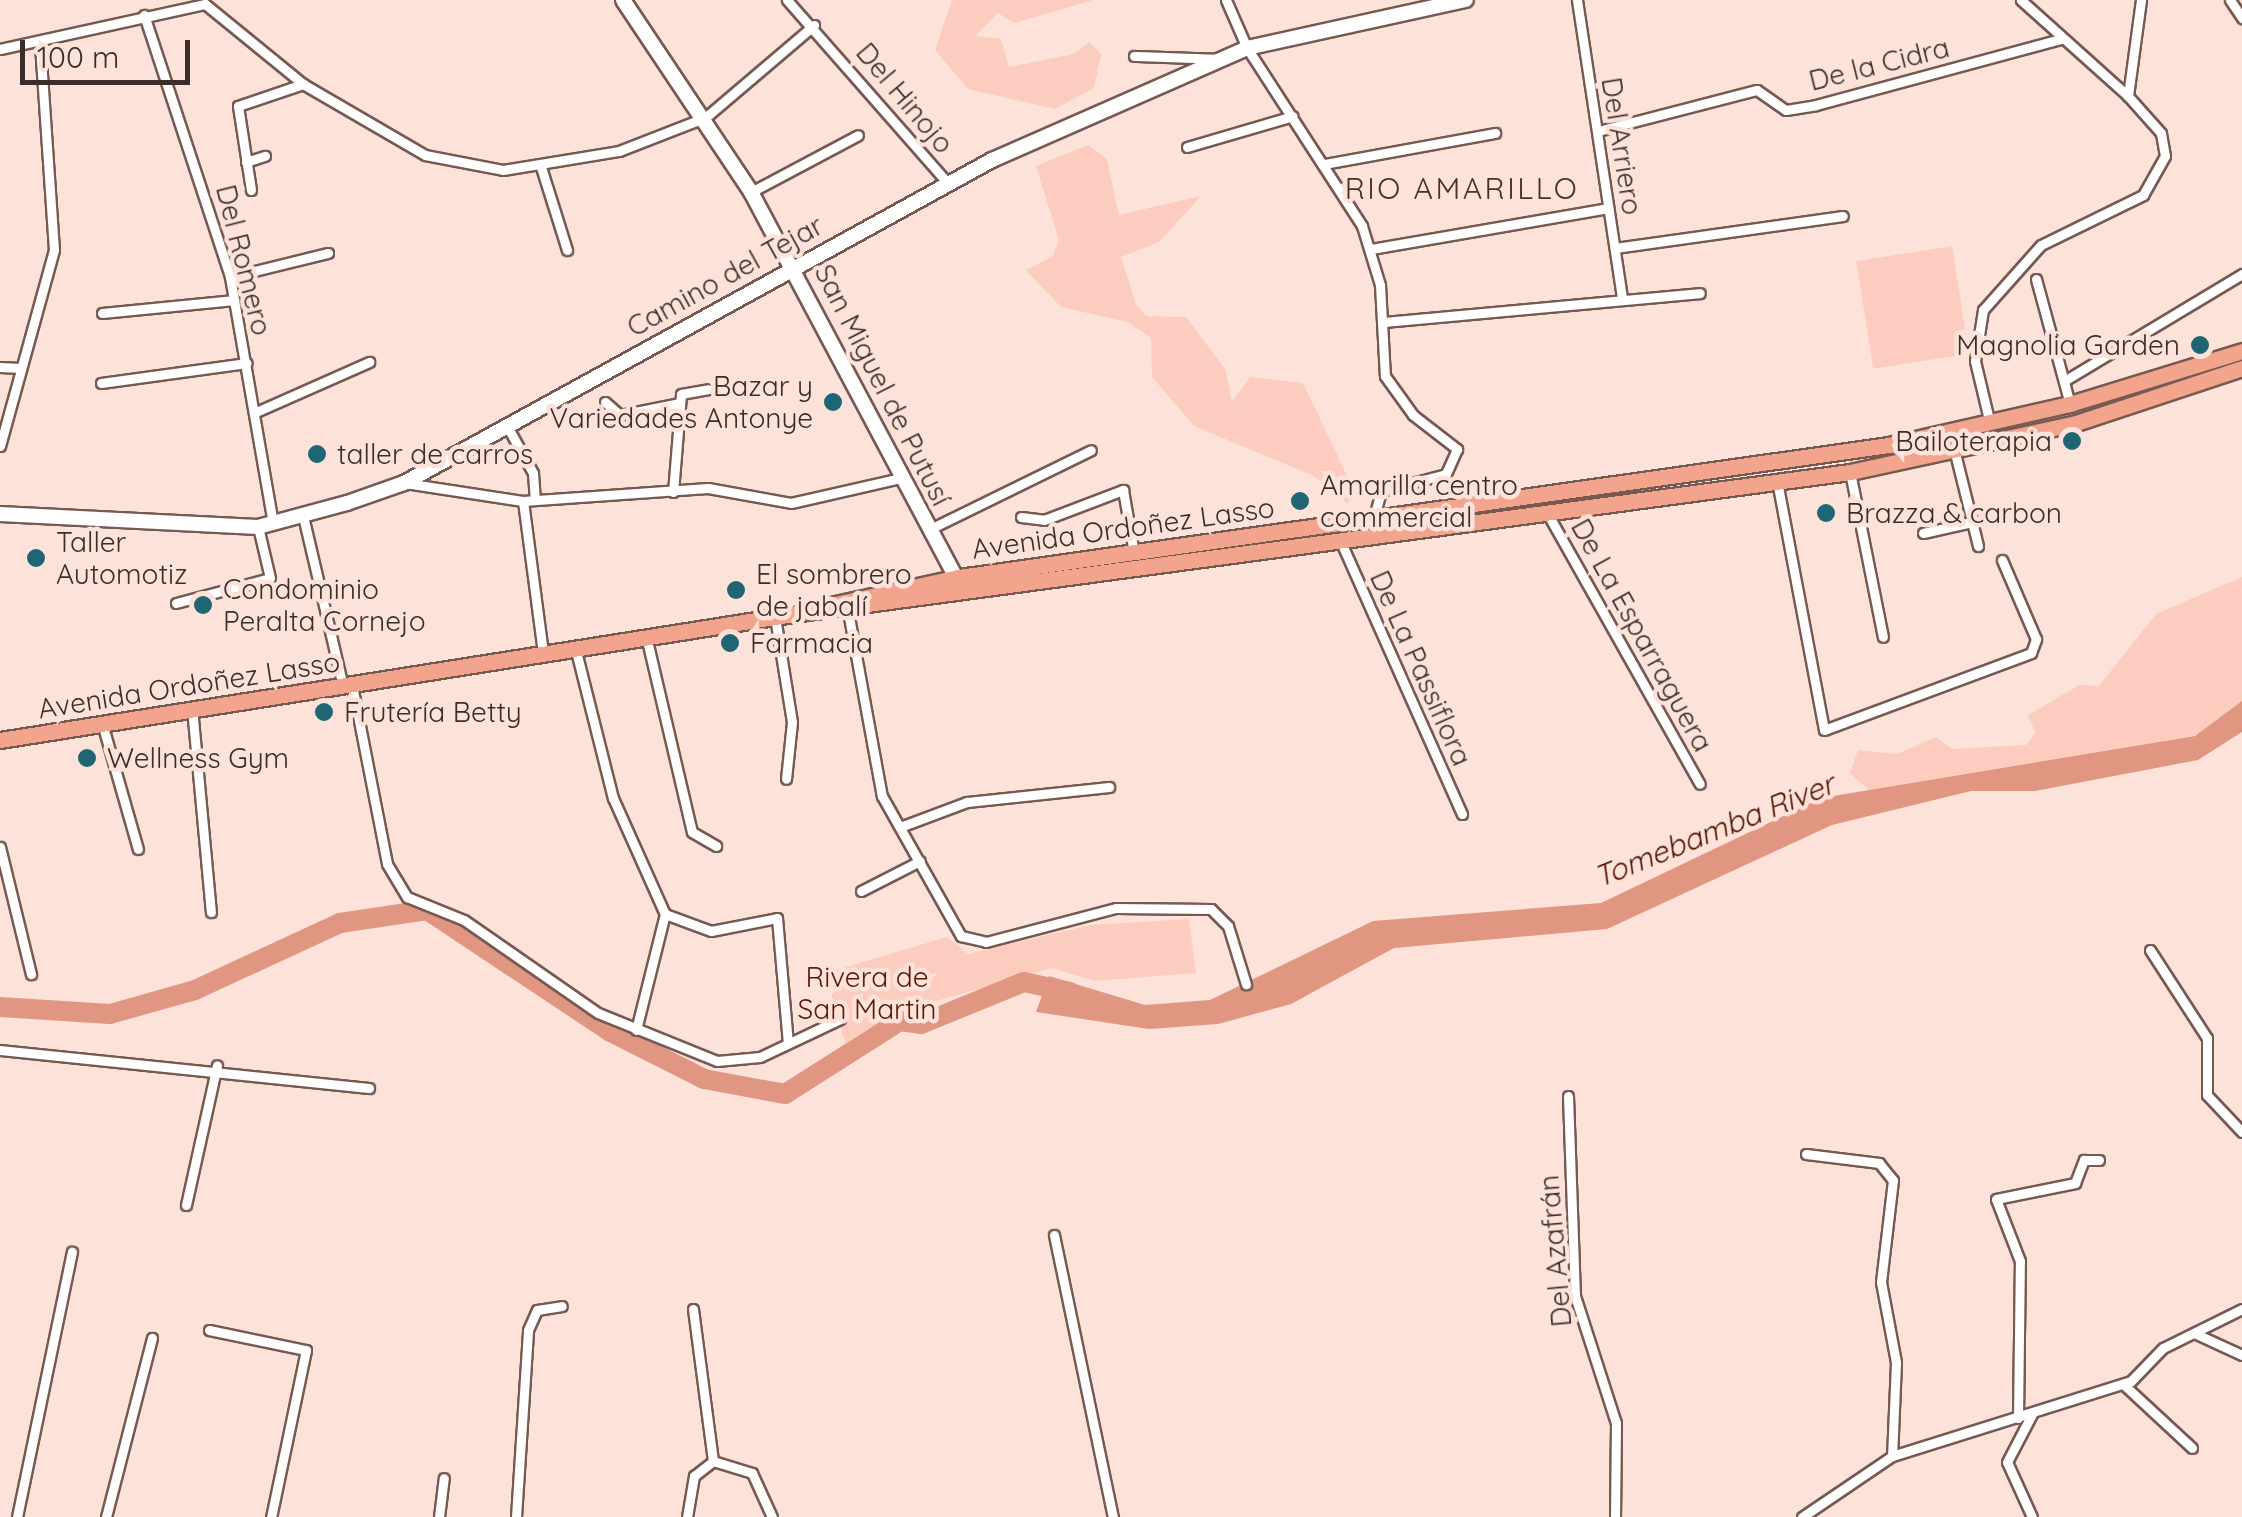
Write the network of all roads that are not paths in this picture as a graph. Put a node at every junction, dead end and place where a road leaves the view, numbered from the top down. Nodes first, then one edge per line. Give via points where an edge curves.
1 (623, 0) edge
2 (787, 0) edge
3 (1226, 0) edge
4 (1466, 0) edge
5 (1577, 0) edge
6 (2021, 0) edge
7 (2141, 0) edge
8 (2230, 0) edge
9 (155, 6) edge
10 (144, 15) junction
11 (2242, 18) edge
12 (814, 25) junction
13 (2061, 39) junction
14 (40, 43) junction
15 (0, 48) edge
16 (1247, 48) junction
17 (1134, 56) dead end
18 (1220, 59) junction
19 (303, 84) junction
20 (2128, 96) junction
21 (1293, 116) junction
22 (706, 117) junction
23 (1598, 131) junction
24 (1495, 133) dead end
25 (858, 135) dead end
26 (1187, 148) dead end
27 (265, 156) dead end
28 (246, 162) junction
29 (1324, 164) junction
30 (541, 167) junction
31 (947, 182) junction
32 (251, 190) dead end
33 (750, 192) junction
34 (1608, 208) junction
35 (1843, 216) dead end
36 (1615, 248) junction
37 (1372, 249) junction
38 (566, 250) dead end
39 (328, 253) dead end
40 (794, 267) junction
41 (2242, 274) edge
42 (230, 277) junction
43 (2036, 279) dead end
44 (1700, 294) dead end
45 (1622, 299) junction
46 (234, 300) junction
47 (102, 313) dead end
48 (1383, 322) junction
49 (2242, 351) edge
50 (369, 362) dead end
51 (247, 363) junction
52 (0, 367) edge
53 (21, 368) junction
54 (2242, 368) edge
55 (2064, 381) junction
56 (101, 383) dead end
57 (709, 389) dead end
58 (605, 402) dead end
59 (679, 403) junction
60 (2070, 404) junction
61 (256, 412) junction
62 (1990, 424) junction
63 (507, 426) junction
64 (1996, 444) junction
65 (0, 446) edge
66 (1091, 450) dead end
67 (1955, 452) junction
68 (1850, 472) junction
69 (901, 478) junction
70 (1778, 481) junction
71 (404, 483) junction
72 (674, 492) junction
73 (536, 500) junction
74 (523, 501) junction
75 (1545, 509) junction
76 (0, 514) edge
77 (304, 516) junction
78 (1021, 516) dead end
79 (1374, 517) junction
80 (1972, 522) junction
81 (265, 525) junction
82 (930, 530) junction
83 (1924, 533) dead end
84 (1340, 540) junction
85 (1978, 546) dead end
86 (1134, 553) junction
87 (2002, 560) dead end
88 (959, 577) junction
89 (963, 594) junction
90 (176, 604) dead end
91 (847, 604) junction
92 (775, 617) junction
93 (646, 636) junction
94 (1883, 637) dead end
95 (575, 647) junction
96 (543, 653) junction
97 (347, 686) junction
98 (192, 708) junction
99 (102, 723) junction
100 (0, 740) edge
101 (786, 779) dead end
102 (1700, 784) dead end
103 (1108, 787) dead end
104 (1462, 814) dead end
105 (900, 827) junction
106 (716, 846) dead end
107 (0, 848) edge
108 (138, 849) dead end
109 (920, 861) junction
110 (861, 891) dead end
111 (212, 912) dead end
112 (664, 914) junction
113 (2150, 950) dead end
114 (31, 974) dead end
115 (1246, 984) dead end
116 (840, 1020) dead end
117 (636, 1030) junction
118 (788, 1044) junction
119 (0, 1050) edge
120 (217, 1065) junction
121 (368, 1088) dead end
122 (1568, 1096) dead end
123 (2242, 1132) edge
124 (1806, 1154) dead end
125 (2099, 1160) dead end
126 (186, 1205) dead end
127 (1054, 1234) dead end
128 (72, 1252) dead end
129 (562, 1306) dead end
130 (693, 1308) dead end
131 (2242, 1309) edge
132 (209, 1330) dead end
133 (2194, 1333) junction
134 (152, 1338) dead end
135 (2242, 1356) edge
136 (2123, 1384) junction
137 (2032, 1414) junction
138 (2018, 1418) junction
139 (2192, 1448) dead end
140 (1892, 1456) junction
141 (713, 1462) junction
142 (444, 1478) dead end
143 (17, 1517) edge
144 (106, 1517) edge
145 (271, 1517) edge
146 (439, 1517) edge
147 (516, 1517) edge
148 (687, 1517) edge
149 (772, 1517) edge
150 (1113, 1517) edge
151 (1616, 1517) edge
152 (1802, 1517) edge
153 (2032, 1517) edge

1 - 22 street, San Miguel de Putusí
2 - 12 street, Del Hinojo
3 - 16 street
4 - 16 street, Camino del Tejar
5 - 23 street, Del Arriero
6 - 13 street
7 - 20 street
8 - 11 street
9 - 10 street
9 - 19 street via 192,3 220,11
10 - 14 street
10 - 42 street, Del Romero
12 - 22 street
12 - 31 street, Del Hinojo
13 - 20 street
13 - 23 street, De la Cidra via 1786,110 1757,90
14 - 15 street
14 - 53 street via 54,250
16 - 18 street, Camino del Tejar
16 - 21 street
17 - 18 street
18 - 31 street, Camino del Tejar
19 - 28 street via 238,106
19 - 30 street via 425,156 503,170
20 - 62 street via 2161,133 2158,178 2041,246 1983,310 1976,361
21 - 26 street
21 - 29 street
22 - 30 street via 618,151
22 - 33 street, San Miguel de Putusí
23 - 34 street, Del Arriero
24 - 29 street
25 - 33 street
27 - 28 street
28 - 32 street
29 - 37 street
30 - 38 street
31 - 40 street, Camino del Tejar
33 - 40 street, San Miguel de Putusí
34 - 36 street, Del Arriero
34 - 37 street
35 - 36 street
36 - 45 street, Del Arriero
37 - 48 street
39 - 42 street
40 - 63 street, Camino del Tejar
40 - 69 street, San Miguel de Putusí
41 - 55 street
42 - 46 street, Del Romero
43 - 55 street
44 - 45 street
45 - 48 street
46 - 47 street
46 - 51 street, Del Romero
48 - 79 street via 1385,376 1396,396 1453,438 1458,459 1438,478 1381,491
49 - 60 main road, Avenida Ordoñez Lasso
50 - 61 street
51 - 56 street
51 - 61 street, Del Romero
52 - 53 street
53 - 65 street
54 - 64 main road, Avenida Ordoñez Lasso
55 - 60 street
57 - 59 street via 683,391
58 - 59 street via 620,416
59 - 72 street
60 - 62 main road, Avenida Ordoñez Lasso
61 - 81 street, Del Romero
62 - 64 street
62 - 79 main road, Avenida Ordoñez Lasso
63 - 71 street, Camino del Tejar
63 - 73 street via 533,473
64 - 67 main road, Avenida Ordoñez Lasso
66 - 82 street
67 - 68 main road, Avenida Ordoñez Lasso
67 - 80 street
68 - 70 main road, Avenida Ordoñez Lasso
68 - 94 street
69 - 72 street via 791,503
69 - 82 street, San Miguel de Putusí
70 - 75 main road, Avenida Ordoñez Lasso
70 - 87 street via 1824,730 2031,653 2036,639
71 - 74 street
71 - 77 street, Camino del Tejar
72 - 73 street
73 - 74 street
74 - 96 street
75 - 84 main road, Avenida Ordoñez Lasso
75 - 102 street, De La Esparraguera
76 - 81 street, Camino del Tejar
77 - 81 street, Camino del Tejar
77 - 97 street
78 - 86 street via 1044,520 1123,490
79 - 86 main road, Avenida Ordoñez Lasso
80 - 83 street
80 - 85 street
81 - 90 street, Del Romero via 270,578
82 - 88 street, San Miguel de Putusí
84 - 89 main road, Avenida Ordoñez Lasso
84 - 104 street, De La Passiflora
86 - 88 main road, Avenida Ordoñez Lasso
88 - 89 street, San Miguel de Putusí
88 - 91 main road, Avenida Ordoñez Lasso
89 - 91 main road, Avenida Ordoñez Lasso
91 - 92 main road, Avenida Ordoñez Lasso
91 - 105 street via 869,754
92 - 93 main road, Avenida Ordoñez Lasso
92 - 101 street via 792,722
93 - 95 main road, Avenida Ordoñez Lasso
93 - 106 street via 692,832
95 - 96 main road, Avenida Ordoñez Lasso
95 - 112 street via 613,798
96 - 97 main road, Avenida Ordoñez Lasso
97 - 98 main road, Avenida Ordoñez Lasso
97 - 117 street via 398,890 464,920
98 - 99 main road, Avenida Ordoñez Lasso
98 - 111 street
99 - 100 main road, Avenida Ordoñez Lasso
99 - 108 street
103 - 105 street via 967,802
105 - 109 street
107 - 114 street
109 - 110 street
109 - 115 street via 973,942 1116,908 1211,909 1228,926
112 - 117 street
112 - 118 street via 712,931 781,921
113 - 123 street via 2208,1038 2207,1095
116 - 118 street
117 - 118 street via 724,1062
119 - 120 street
120 - 121 street
120 - 126 street
122 - 151 street, Del Azafrán via 1575,1296 1616,1423
124 - 140 street via 1880,1163 1893,1180 1880,1282 1896,1362
125 - 138 street via 2084,1160 2075,1183 1996,1198 2020,1261
127 - 150 street
128 - 143 street
129 - 147 street via 537,1310 528,1330
130 - 141 street
131 - 133 street
132 - 145 street via 306,1350
133 - 135 street
133 - 136 street
134 - 144 street
136 - 137 street
136 - 139 street
137 - 138 street
137 - 153 street via 2006,1462
138 - 140 street
140 - 152 street
141 - 148 street via 694,1476
141 - 149 street via 752,1473
142 - 146 street

